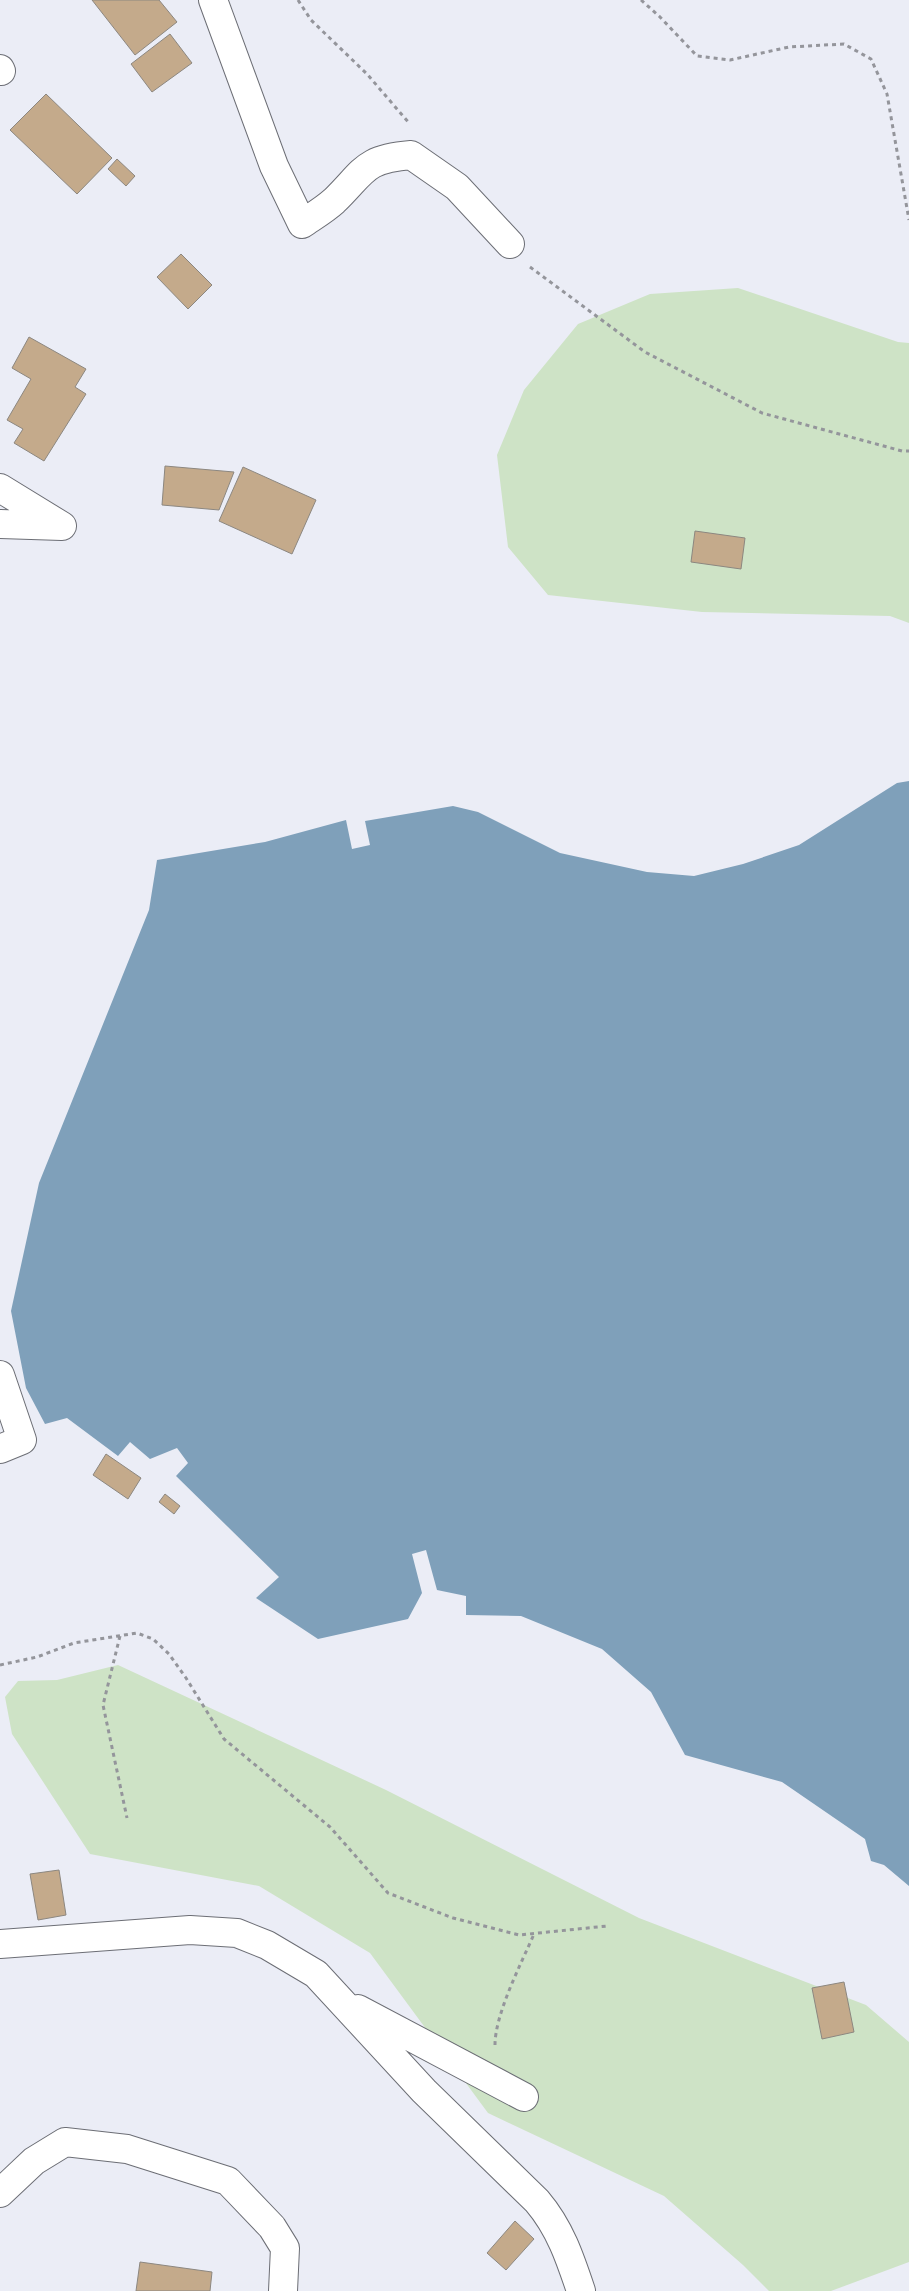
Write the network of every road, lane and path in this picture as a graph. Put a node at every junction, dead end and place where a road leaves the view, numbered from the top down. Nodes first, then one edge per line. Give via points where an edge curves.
1 (213, 0) edge
2 (298, 0) edge
3 (641, 0) edge
4 (413, 128) dead end
5 (909, 220) edge
6 (510, 244) joint
7 (909, 451) edge
8 (0, 488) edge
9 (0, 524) edge
10 (0, 1375) edge
11 (0, 1449) edge
12 (120, 1636) junction
13 (0, 1665) edge
14 (127, 1818) dead end
15 (607, 1926) dead end
16 (534, 1934) junction
17 (0, 1944) edge
18 (341, 2000) junction
19 (494, 2081) junction
20 (524, 2097) dead end
21 (0, 2193) edge
22 (284, 2291) edge
23 (581, 2291) edge

1 - 6 street via 274,166 302,224 332,202 363,168 385,157 411,155 457,188
2 - 4 path via 311,20 367,74
3 - 5 path via 697,56 730,60 789,47 844,44 871,59 887,94
6 - 7 path via 534,272 645,352 762,413
8 - 9 street via 62,526
10 - 11 street via 22,1440
12 - 13 path via 74,1643 37,1657
12 - 14 path via 103,1705
12 - 16 path via 137,1633 153,1639 169,1654 224,1739 330,1827 388,1893 452,1918 519,1935
15 - 16 path
16 - 19 path via 495,2035
17 - 18 street via 190,1930 236,1933 267,1945 316,1974
18 - 19 street
18 - 23 street via 424,2090 552,2218
19 - 20 street
21 - 22 street via 34,2161 65,2142 127,2149 228,2181 272,2227 285,2248

